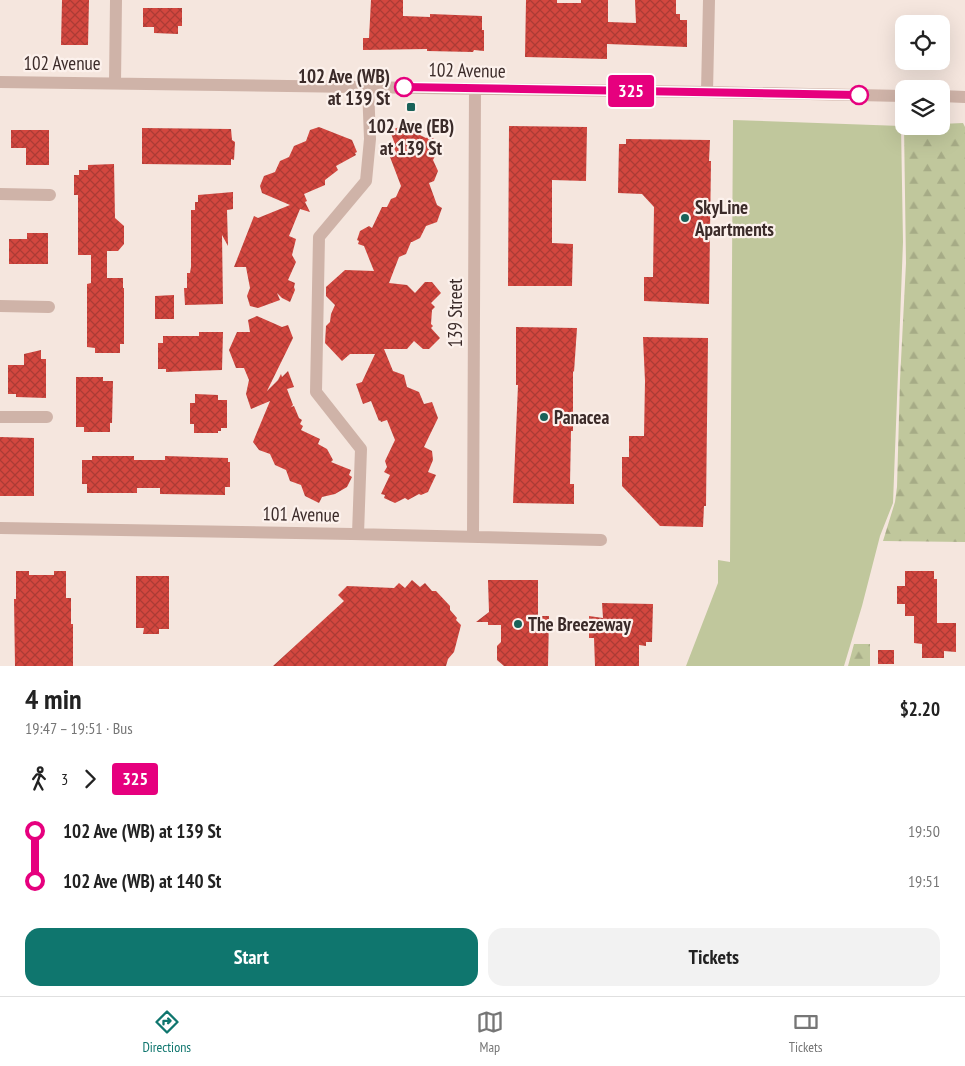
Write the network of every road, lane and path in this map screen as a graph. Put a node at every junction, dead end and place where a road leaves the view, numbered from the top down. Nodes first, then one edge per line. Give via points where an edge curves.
1 (116, 0) edge
2 (708, 0) edge
3 (0, 82) edge
4 (116, 82) junction
5 (368, 87) junction
6 (475, 88) junction
7 (708, 92) junction
8 (895, 96) edge
9 (950, 96) edge
10 (965, 97) edge
11 (0, 194) edge
12 (50, 195) dead end
13 (0, 306) edge
14 (48, 307) dead end
15 (0, 417) edge
16 (47, 417) dead end
17 (0, 528) edge
18 (358, 534) junction
19 (473, 537) junction
20 (601, 540) dead end

1 - 4 street
2 - 7 street
3 - 4 street, 102 Avenue
4 - 5 street, 102 Avenue
5 - 6 street, 102 Avenue
5 - 18 street via 370,139 366,181 319,236 316,392 362,449
6 - 7 street, 102 Avenue
6 - 19 street, 139 Street
7 - 8 street, 102 Avenue
9 - 10 street
11 - 12 street
13 - 14 street
15 - 16 street
17 - 18 street, 101 Avenue
18 - 19 street, 101 Avenue
19 - 20 street, 101 Avenue

